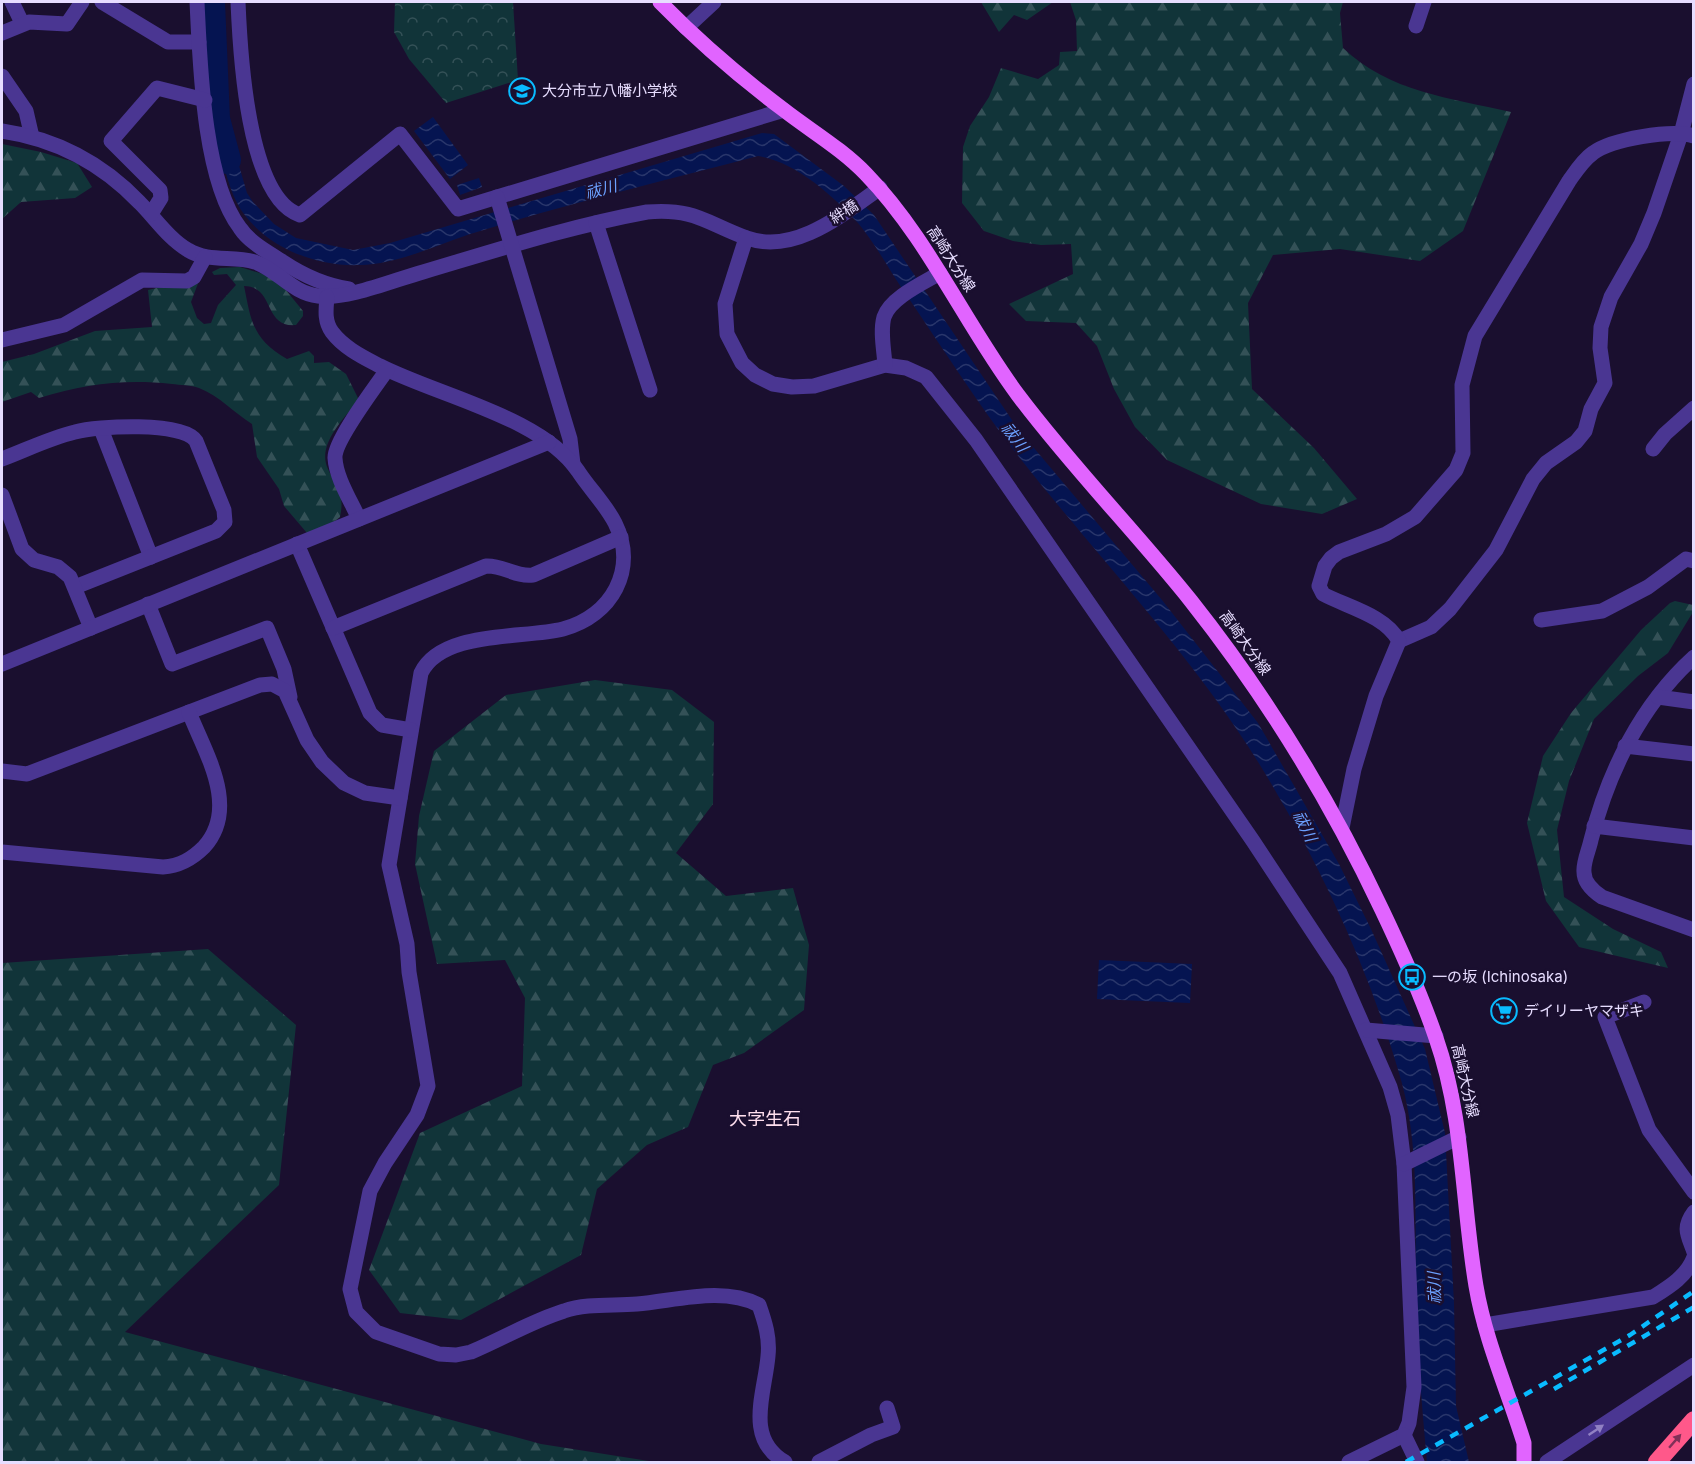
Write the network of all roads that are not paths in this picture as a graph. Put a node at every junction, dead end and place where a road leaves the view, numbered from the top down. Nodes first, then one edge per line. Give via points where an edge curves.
1 (12, 2) edge
2 (82, 2) edge
3 (102, 2) edge
4 (197, 2) edge
5 (238, 2) edge
6 (660, 2) edge
7 (714, 2) edge
8 (1424, 2) edge
9 (22, 23) junction
10 (1416, 26) dead end
11 (686, 28) junction
12 (2, 33) edge
13 (199, 42) junction
14 (2, 76) edge
15 (1694, 84) edge
16 (205, 100) junction
17 (784, 110) junction
18 (2, 131) edge
19 (1687, 135) edge
20 (32, 137) junction
21 (880, 188) junction
22 (498, 201) junction
23 (150, 214) junction
24 (596, 223) junction
25 (746, 238) junction
26 (511, 241) junction
27 (205, 257) junction
28 (936, 276) junction
29 (358, 290) junction
30 (327, 297) junction
31 (2, 340) edge
32 (885, 365) junction
33 (387, 370) junction
34 (650, 390) dead end
35 (1694, 408) edge
36 (101, 429) junction
37 (549, 442) junction
38 (1653, 449) dead end
39 (2, 459) edge
40 (573, 464) junction
41 (2, 495) edge
42 (359, 519) junction
43 (621, 537) junction
44 (297, 544) junction
45 (151, 556) junction
46 (1694, 561) edge
47 (75, 587) junction
48 (148, 604) junction
49 (1541, 621) dead end
50 (91, 628) junction
51 (333, 628) junction
52 (1399, 641) junction
53 (1694, 657) edge
54 (2, 664) edge
55 (1658, 697) junction
56 (291, 699) junction
57 (1694, 702) edge
58 (189, 712) junction
59 (411, 730) junction
60 (1625, 746) junction
61 (1694, 754) edge
62 (2, 771) edge
63 (400, 798) junction
64 (1594, 826) junction
65 (1342, 828) junction
66 (1694, 838) edge
67 (2, 852) edge
68 (1694, 930) edge
69 (1644, 1002) dead end
70 (1371, 1031) junction
71 (1429, 1035) junction
72 (1455, 1139) junction
73 (1407, 1162) junction
74 (1694, 1192) edge
75 (1694, 1212) edge
76 (1694, 1254) edge
77 (1485, 1325) junction
78 (1694, 1365) edge
79 (887, 1408) dead end
80 (1694, 1420) edge
81 (1404, 1435) junction
82 (784, 1462) edge
83 (819, 1462) edge
84 (1349, 1462) edge
85 (1417, 1462) edge
86 (1524, 1462) edge
87 (1547, 1462) edge
88 (1657, 1462) edge

1 - 9 street
2 - 9 street via 67,24
3 - 13 street via 168,42
4 - 13 street
5 - 22 street via 240,56 261,164 270,188 288,212 300,215 400,134 458,209
6 - 11 main road, 高崎大分線
7 - 11 street
8 - 10 street
9 - 12 street
11 - 17 main road, 高崎大分線
13 - 16 street
14 - 20 street via 26,111
15 - 19 street
16 - 23 street via 157,88 111,141 160,190 161,198
16 - 29 street via 217,179 240,229 301,273 336,287
17 - 21 main road, 高崎大分線 via 833,145
17 - 22 street
18 - 20 street
19 - 52 street via 1646,234 1611,297 1601,327 1605,383 1588,414 1585,431 1533,478 1496,550 1450,609 1431,627
19 - 52 street via 1606,145 1577,169 1475,336 1462,386 1463,453 1456,470 1415,517 1375,540 1339,552 1325,566 1318,586 1323,594 1373,618
20 - 23 street via 94,164 126,188
21 - 25 street, 絆橋 via 821,227 790,240
21 - 28 main road, 高崎大分線
22 - 26 street
23 - 27 street via 178,243
24 - 25 street, 絆橋 via 669,210 693,214
24 - 26 street, 絆橋
24 - 34 street
25 - 32 street via 724,318 734,350 755,375 773,384 807,387
26 - 29 street, 絆橋
26 - 40 street via 570,439
27 - 30 street via 254,262 298,290
27 - 31 street via 194,277 187,280 142,280 64,325
28 - 32 street via 896,302 884,318
28 - 65 main road, 高崎大分線 via 1021,399 1175,580 1245,672
29 - 30 street, 絆橋
30 - 33 street via 326,317 333,333 346,346
32 - 70 street via 906,368 926,377 976,440 1322,944
33 - 37 street via 533,429
33 - 42 street via 340,441 335,455
35 - 38 street
36 - 39 street via 74,432
36 - 45 street
36 - 45 street via 155,428 188,433 194,437 224,510 225,522 216,531
37 - 40 street
37 - 42 street
40 - 43 street
41 - 47 street via 22,549 34,560 65,571
42 - 44 street
43 - 51 street via 533,575 486,566
43 - 59 street via 623,572 618,588 579,623 560,630 526,632 459,645 431,658 421,673
44 - 48 street
44 - 51 street
45 - 47 street
46 - 49 street via 1686,559 1648,587 1602,611
47 - 50 street
48 - 50 street
48 - 56 street via 172,664 267,628
50 - 54 street
51 - 59 street via 373,718 382,725
52 - 65 street via 1376,696 1354,769
53 - 55 street
55 - 57 street
55 - 60 street
56 - 58 street via 272,684 260,685
56 - 63 street via 308,740 331,772 354,789
58 - 62 street via 27,774
58 - 67 street via 218,786 220,801 214,833 196,854 181,864 163,867
59 - 63 street
60 - 61 street
60 - 64 street
63 - 82 street via 389,865 407,944 428,1086 417,1115 370,1191 350,1289 356,1312 387,1337 426,1351 456,1355 583,1306 683,1298 746,1299 759,1305 767,1326 768,1353 759,1402 760,1434 766,1447
64 - 66 street
64 - 68 street via 1583,871 1592,890
65 - 71 main road, 高崎大分線 via 1395,940
69 - 74 street via 1605,1017 1649,1130
70 - 71 street
70 - 73 street via 1395,1101
71 - 72 main road, 高崎大分線 via 1450,1083
72 - 73 street
72 - 77 main road, 高崎大分線
73 - 81 street via 1414,1387
75 - 76 street via 1685,1232
76 - 77 street via 1691,1265 1675,1283 1653,1297
77 - 86 main road, 高崎大分線 via 1524,1443
87 -> 78 street
79 - 83 street via 893,1427
88 -> 80 highway
81 - 84 street
81 - 85 street

